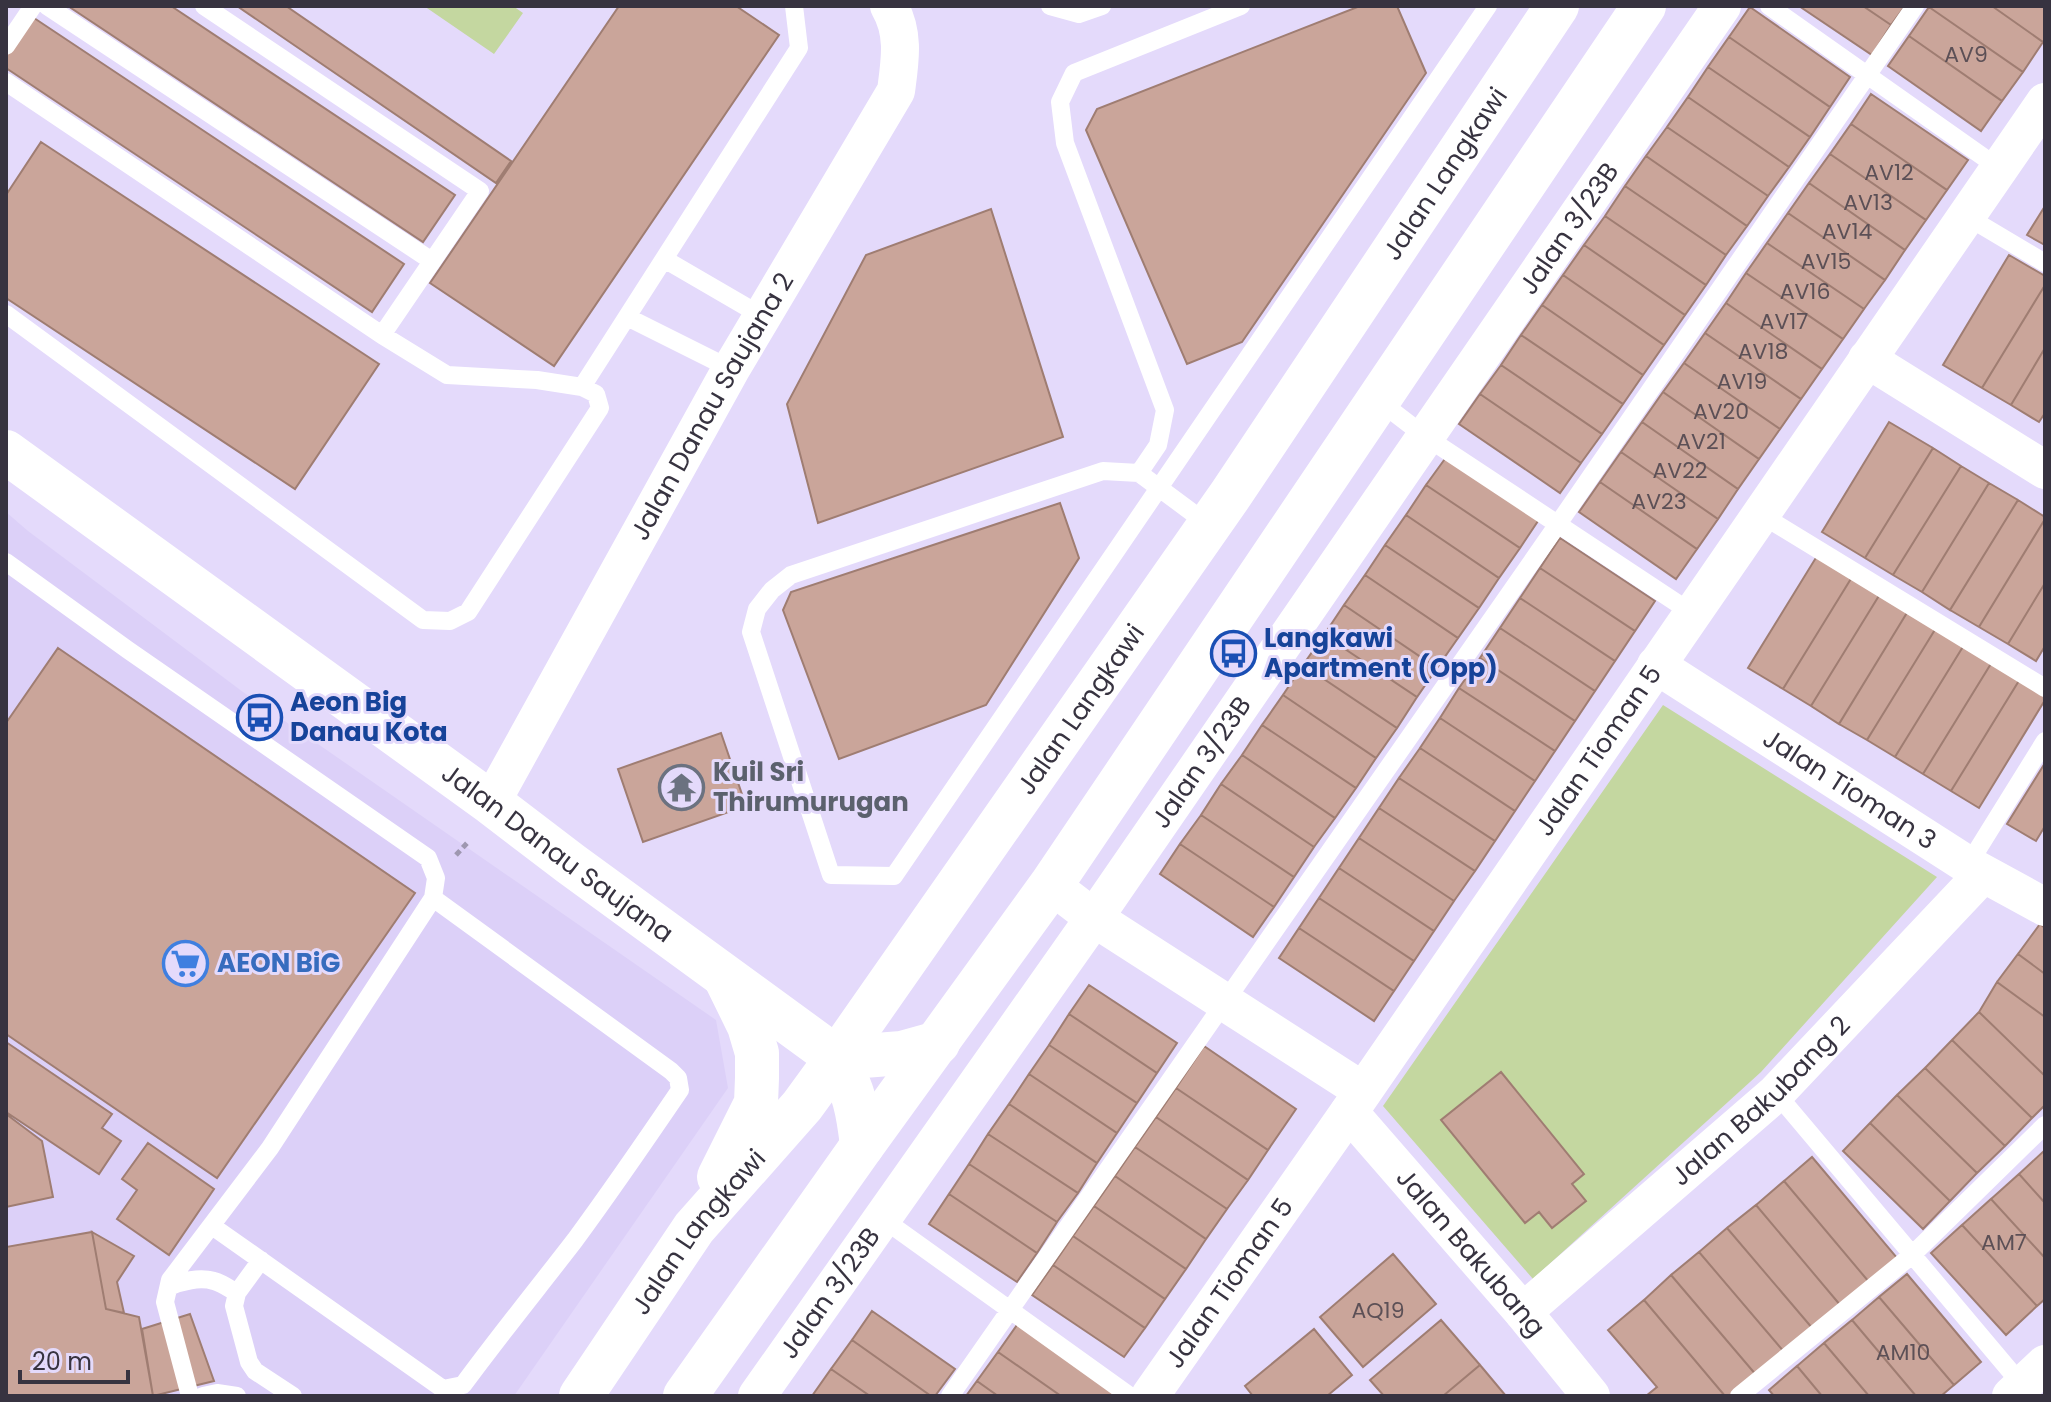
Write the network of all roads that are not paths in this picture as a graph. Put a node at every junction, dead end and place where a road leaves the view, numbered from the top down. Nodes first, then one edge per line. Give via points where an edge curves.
1 (33, 6) edge
2 (47, 6) edge
3 (204, 6) edge
4 (794, 6) edge
5 (889, 6) edge
6 (1050, 6) edge
7 (1102, 6) edge
8 (1241, 6) edge
9 (1488, 6) edge
10 (1557, 6) edge
11 (1644, 6) edge
12 (1722, 6) edge
13 (1769, 6) edge
14 (1915, 6) edge
15 (6, 46) edge
16 (1867, 75) junction
17 (6, 82) edge
18 (2045, 102) edge
19 (1999, 168) junction
20 (1966, 216) junction
21 (664, 259) junction
22 (432, 261) junction
23 (2045, 263) edge
24 (6, 314) edge
25 (762, 316) junction
26 (627, 317) junction
27 (382, 335) junction
28 (1867, 359) junction
29 (731, 369) junction
30 (582, 387) junction
31 (1379, 401) junction
32 (1426, 437) junction
33 (6, 452) edge
34 (2045, 470) edge
35 (1139, 473) junction
36 (1159, 488) junction
37 (1760, 514) junction
38 (1558, 524) junction
39 (1209, 525) junction
40 (6, 562) edge
41 (1692, 613) junction
42 (1656, 665) junction
43 (2045, 688) edge
44 (2045, 741) edge
45 (491, 803) junction
46 (1976, 869) junction
47 (1051, 885) junction
48 (433, 898) junction
49 (2045, 907) edge
50 (1094, 918) junction
51 (723, 975) junction
52 (1224, 1003) junction
53 (938, 1043) junction
54 (837, 1058) junction
55 (1776, 1093) junction
56 (1356, 1101) junction
57 (2045, 1125) edge
58 (862, 1146) junction
59 (883, 1219) junction
60 (212, 1226) junction
61 (694, 1228) junction
62 (1912, 1255) junction
63 (261, 1260) junction
64 (169, 1287) junction
65 (237, 1293) junction
66 (1011, 1308) junction
67 (1523, 1312) junction
68 (2021, 1387) edge
69 (1149, 1394) edge
70 (190, 1396) edge
71 (203, 1396) edge
72 (237, 1396) edge
73 (293, 1396) edge
74 (581, 1396) edge
75 (685, 1396) edge
76 (757, 1396) edge
77 (950, 1396) edge
78 (1591, 1396) edge
79 (1739, 1396) edge

1 - 15 lane
2 - 22 lane
3 - 22 lane via 480,191
4 - 21 lane via 799,48
5 - 25 street, Jalan Danau Saujana 2 via 902,53 896,91
6 - 7 lane via 1079,14
8 - 35 lane via 1074,73 1060,102 1065,143 1165,410 1158,445
9 - 36 lane
10 - 39 street, Jalan Langkawi
11 - 31 street
12 - 32 street, Jalan 3/23B
13 - 16 lane
14 - 16 lane
16 - 19 lane
16 - 38 lane
17 - 27 lane
18 - 19 street, Jalan Tioman 5
19 - 20 street, Jalan Tioman 5
20 - 23 lane
20 - 28 street, Jalan Tioman 5
21 - 25 lane
21 - 26 lane
22 - 27 lane
24 - 30 lane via 423,620 450,621 468,612 600,408 596,394
25 - 29 street, Jalan Danau Saujana 2
26 - 29 lane
26 - 30 lane
27 - 30 lane via 447,375
28 - 34 street
28 - 37 street, Jalan Tioman 5
29 - 45 street, Jalan Danau Saujana 2
31 - 32 lane
31 - 47 street
32 - 38 lane
32 - 50 street, Jalan 3/23B
33 - 45 street, Jalan Danau Saujana
35 - 36 lane
35 - 36 lane via 1103,471 791,575 757,609 751,632 831,875 894,876
36 - 39 lane
37 - 41 street, Jalan Tioman 5
37 - 43 lane
38 - 41 lane
38 - 52 lane
39 - 54 street, Jalan Langkawi
40 - 48 lane via 428,858 436,878
41 - 42 street, Jalan Tioman 5
42 - 46 street, Jalan Tioman 3
42 - 56 street, Jalan Tioman 5
44 - 46 lane
45 - 51 street, Jalan Danau Saujana
46 - 49 street, Jalan Tioman 3
46 - 55 street, Jalan Bakubang 2
47 - 50 street, Jalan Bakubang
47 - 53 street
48 - 60 lane via 270,1148
48 - 63 lane via 671,1071 680,1090 463,1385 443,1389
50 - 52 street, Jalan Bakubang
50 - 59 street, Jalan 3/23B
51 - 54 street, Jalan Danau Saujana
51 - 61 street via 757,1053 756,1103
52 - 56 street, Jalan Bakubang
52 - 66 lane
53 - 54 street via 902,1053
53 - 58 street
54 - 58 street via 859,1114
54 - 61 street, Jalan Langkawi via 802,1106
55 - 62 lane
55 - 67 street, Jalan Bakubang 2
56 - 67 street, Jalan Bakubang
56 - 69 street, Jalan Tioman 5
57 - 62 lane
58 - 75 street
59 - 66 lane
59 - 76 street, Jalan 3/23B
60 - 63 lane
60 - 64 lane
61 - 74 street, Jalan Langkawi
62 - 68 lane
62 - 79 lane
63 - 65 lane
64 - 65 lane via 209,1280
64 - 70 lane via 165,1302
65 - 73 lane via 234,1306 249,1362
66 - 69 lane
66 - 77 lane
67 - 78 street, Jalan Bakubang
71 - 72 lane

